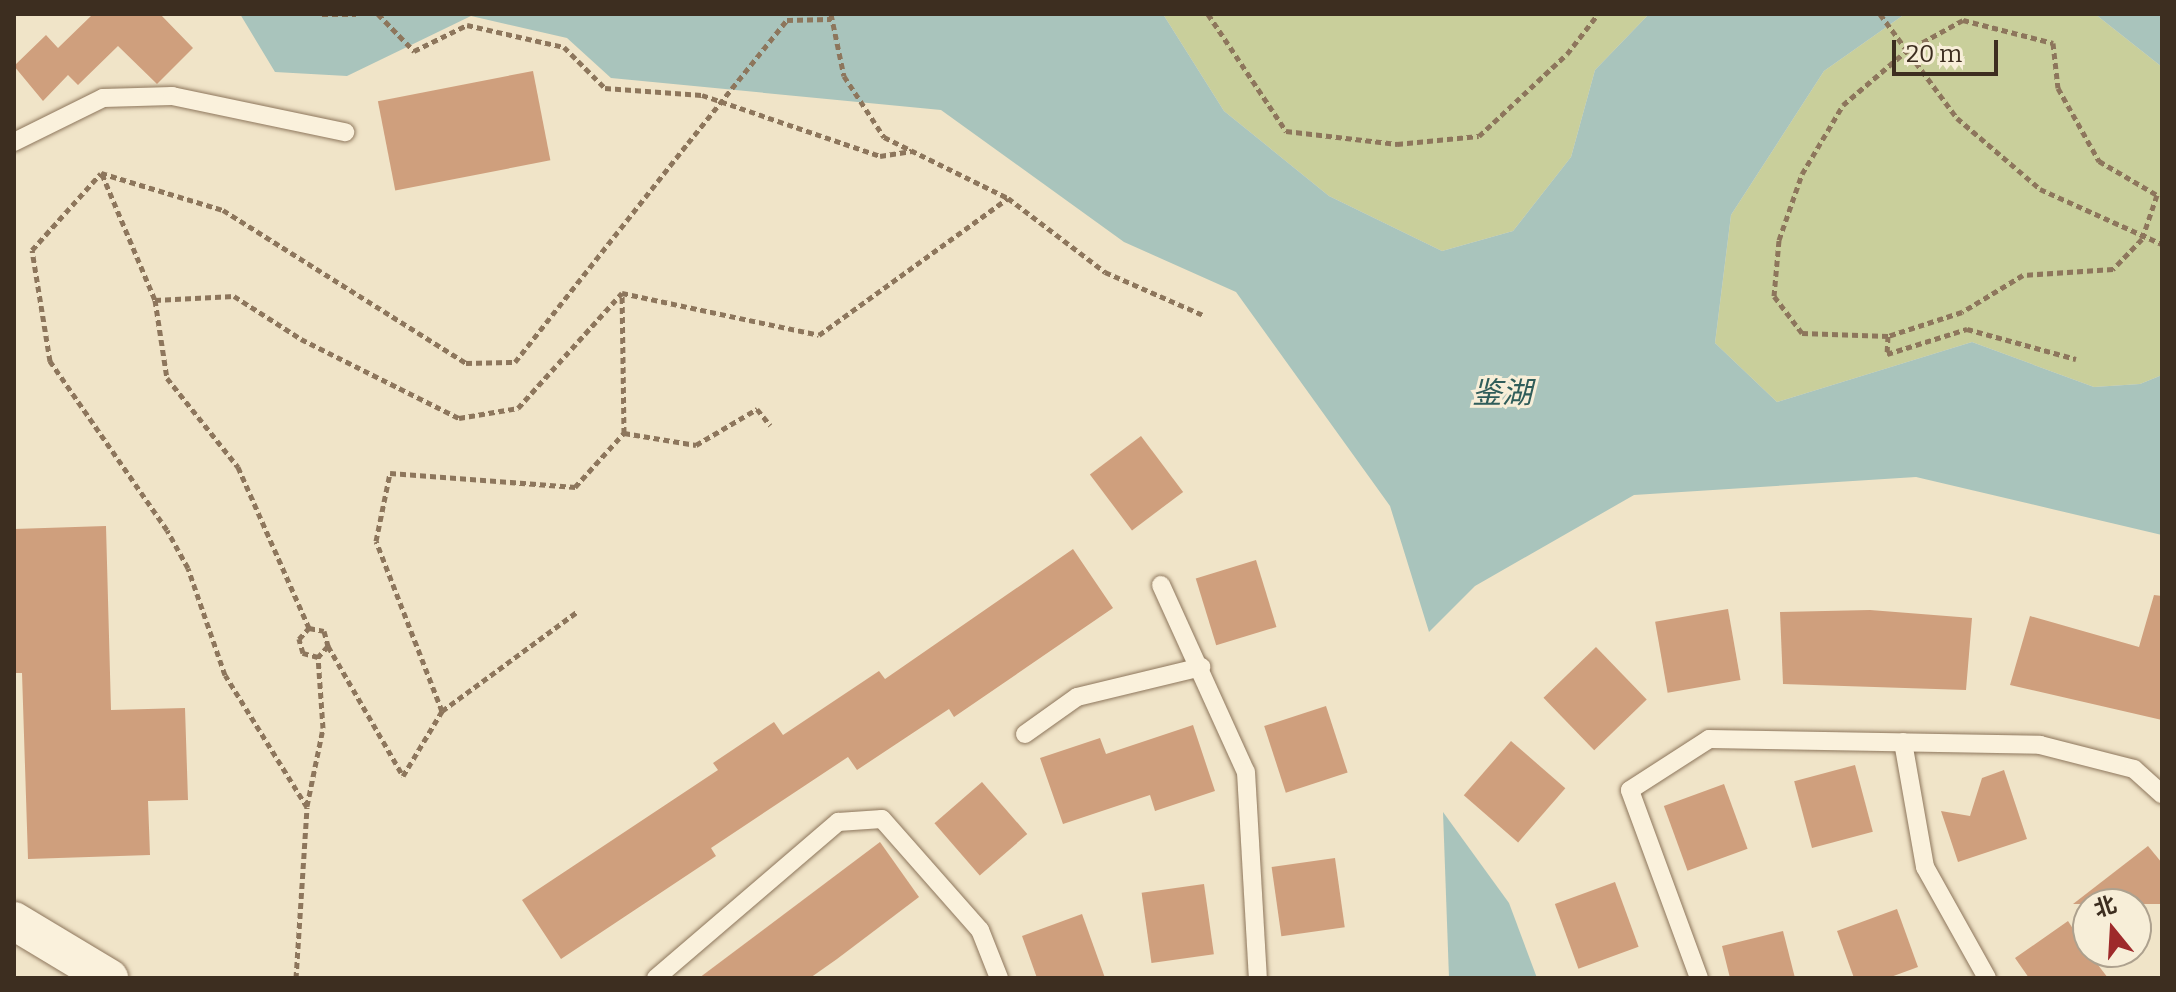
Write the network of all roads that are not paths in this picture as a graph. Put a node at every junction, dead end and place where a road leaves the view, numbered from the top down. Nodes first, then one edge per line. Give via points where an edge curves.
1 (345, 132) dead end
2 (14, 142) edge
3 (1161, 585) dead end
4 (1201, 667) junction
5 (1025, 734) dead end
6 (1903, 742) junction
7 (2162, 794) edge
8 (14, 921) edge
9 (109, 978) edge
10 (656, 978) edge
11 (999, 978) edge
12 (1258, 978) edge
13 (1699, 978) edge
14 (1987, 978) edge

1 - 2 lane via 172,96 103,98
3 - 4 lane
4 - 5 lane via 1077,697
4 - 12 lane via 1246,772
6 - 7 lane via 2040,745 2134,769
6 - 13 lane via 1709,739 1630,790
6 - 14 lane via 1925,867
8 - 9 street
10 - 11 lane via 838,822 882,819 980,930

